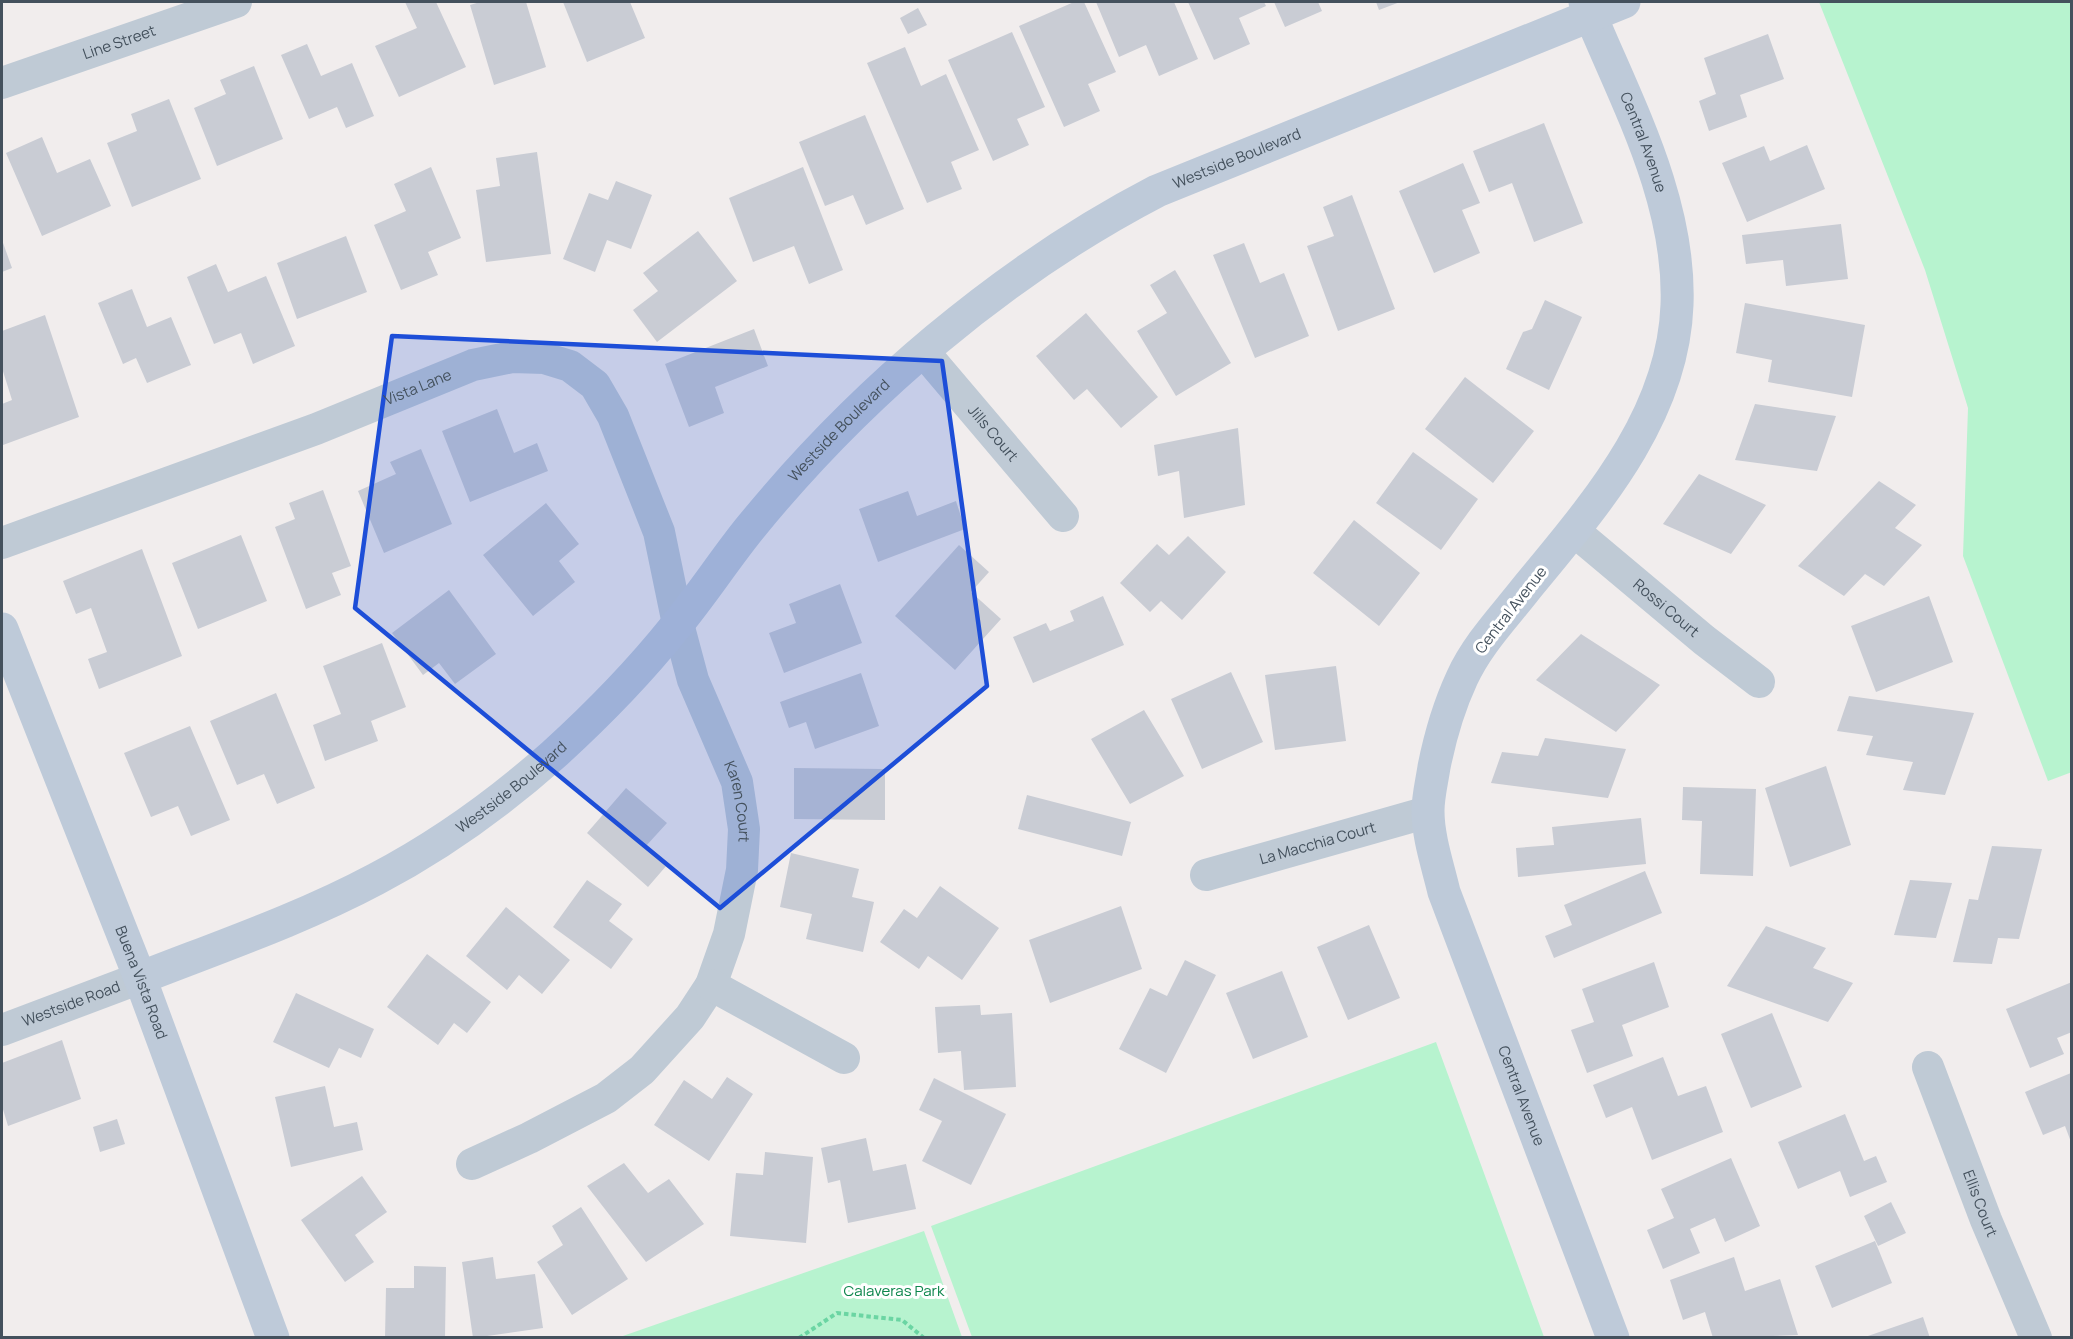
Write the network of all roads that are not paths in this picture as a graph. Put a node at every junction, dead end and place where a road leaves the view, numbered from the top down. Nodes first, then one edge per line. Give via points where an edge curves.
1 (236, 2) edge
2 (1624, 2) edge
3 (1588, 8) edge
4 (2, 83) edge
5 (923, 351) junction
6 (1063, 516) dead end
7 (1574, 531) junction
8 (2, 543) edge
9 (678, 624) junction
10 (2, 629) edge
11 (1759, 682) dead end
12 (1428, 812) junction
13 (1206, 875) dead end
14 (140, 978) junction
15 (711, 985) junction
16 (2, 1030) edge
17 (844, 1058) dead end
18 (1928, 1067) dead end
19 (472, 1164) dead end
20 (273, 1338) edge
21 (1613, 1338) edge
22 (2036, 1338) edge

1 - 4 street, Line Street
2 - 3 street, Westside Boulevard
3 - 5 street, Westside Boulevard via 1157,191 1101,220 1026,271
3 - 7 street, Central Avenue via 1652,162 1670,224 1677,305 1674,341 1648,418 1628,457
5 - 6 street, Jills Court
5 - 9 street, Westside Boulevard via 835,433 750,528
7 - 11 street, Rossi Court
7 - 12 street, Central Avenue via 1485,639 1462,677 1439,742
8 - 9 street, Vista Lane via 316,429 473,365 512,357 544,358 583,373 613,416 659,532
9 - 14 street, Westside Boulevard via 553,755 454,832 376,879 296,916
9 - 15 street, Karen Court via 693,680 737,782 744,829 742,870 731,923
10 - 14 street, Buena Vista Road
12 - 13 street, La Macchia Court
12 - 21 street, Central Avenue via 1444,892
14 - 16 street, Westside Road
14 - 20 street, Buena Vista Road
15 - 17 street
15 - 19 street, Karen Court via 690,1017 642,1070 606,1098
18 - 22 street, Ellis Court

